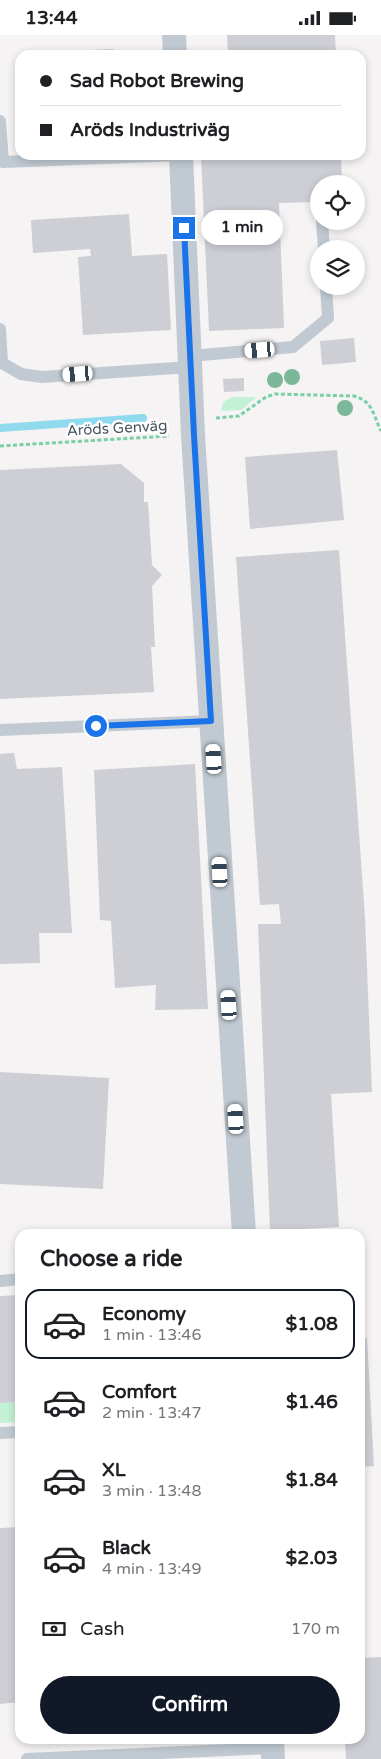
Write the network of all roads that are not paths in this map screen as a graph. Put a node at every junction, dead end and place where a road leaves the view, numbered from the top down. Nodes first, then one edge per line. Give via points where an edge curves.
1 (174, 35) edge
2 (175, 50) edge
3 (0, 121) edge
4 (54, 160) edge
5 (180, 160) edge
6 (327, 295) edge
7 (0, 329) edge
8 (190, 361) junction
9 (211, 721) junction
10 (0, 730) edge
11 (244, 1229) edge
12 (15, 1280) edge
13 (0, 1281) edge
14 (15, 1432) edge
15 (0, 1433) edge
16 (272, 1749) edge
17 (27, 1759) edge

1 - 2 street
3 - 4 lane via 3,162
5 - 8 street
6 - 8 lane via 328,318 293,347
7 - 8 lane via 2,363 21,373 42,377
8 - 9 street
9 - 10 lane
9 - 11 street
12 - 13 lane
14 - 15 lane
16 - 17 lane

